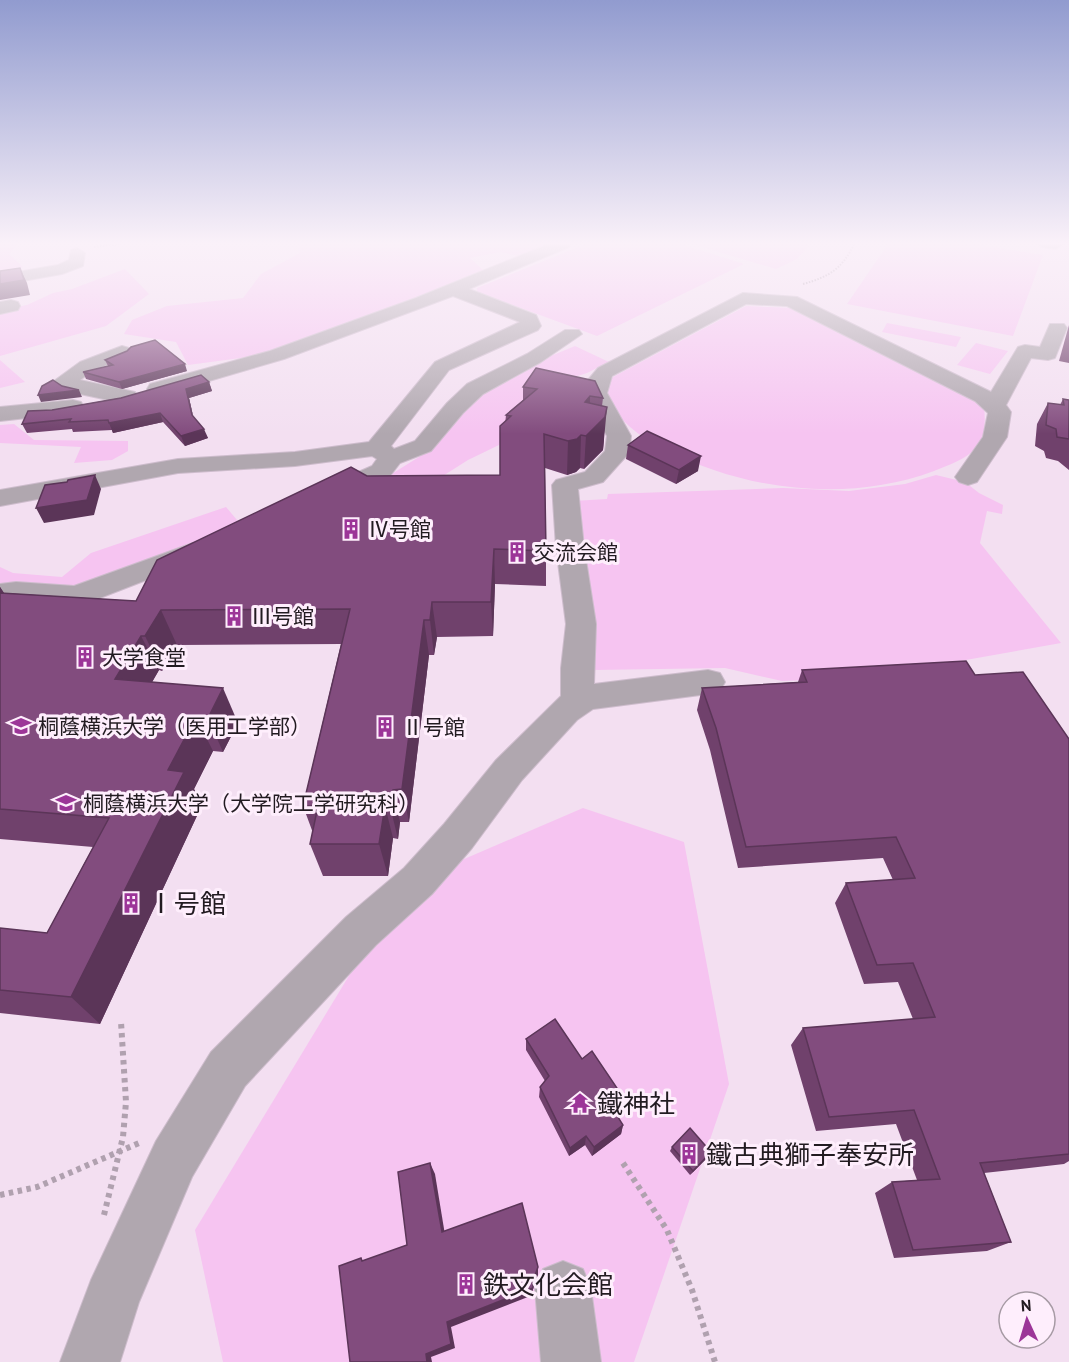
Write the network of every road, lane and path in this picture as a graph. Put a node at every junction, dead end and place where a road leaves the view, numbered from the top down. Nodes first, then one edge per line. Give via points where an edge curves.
1 (406, 308) edge
2 (499, 308) edge
3 (725, 308) edge
4 (805, 308) edge
5 (1057, 328) dead end
6 (572, 334) dead end
7 (122, 352) edge
8 (126, 397) junction
9 (994, 406) junction
10 (0, 414) edge
11 (384, 453) junction
12 (968, 477) dead end
13 (0, 498) edge
14 (308, 503) edge
15 (215, 543) edge
16 (0, 594) edge
17 (708, 682) dead end
18 (578, 702) junction
19 (122, 1022) dead end
20 (142, 1142) dead end
21 (120, 1152) junction
22 (623, 1162) dead end
23 (0, 1195) edge
24 (100, 1228) dead end
25 (563, 1289) dead end
26 (90, 1362) edge
27 (571, 1362) edge
28 (714, 1362) edge

1 - 8 street via 277,355
2 - 11 street via 529,319 531,326 442,366
3 - 18 street via 605,372 599,380 596,393 619,436 617,453 594,477 565,485 581,624
4 - 9 street via 983,396
5 - 9 street via 1048,354 1025,351
6 - 11 street via 475,389 423,446
7 - 8 street via 87,366 65,381
8 - 10 street via 56,410
9 - 12 street via 1000,412 995,437
11 - 13 street via 177,466
11 - 14 street via 381,471
15 - 16 street via 76,596
17 - 18 street via 627,691
18 - 26 street via 508,770 418,881 361,931 228,1069 174,1159 111,1299
19 - 21 path via 126,1102
20 - 21 path
21 - 23 path via 37,1187
21 - 24 path
22 - 28 path via 667,1230 692,1290
25 - 27 street

